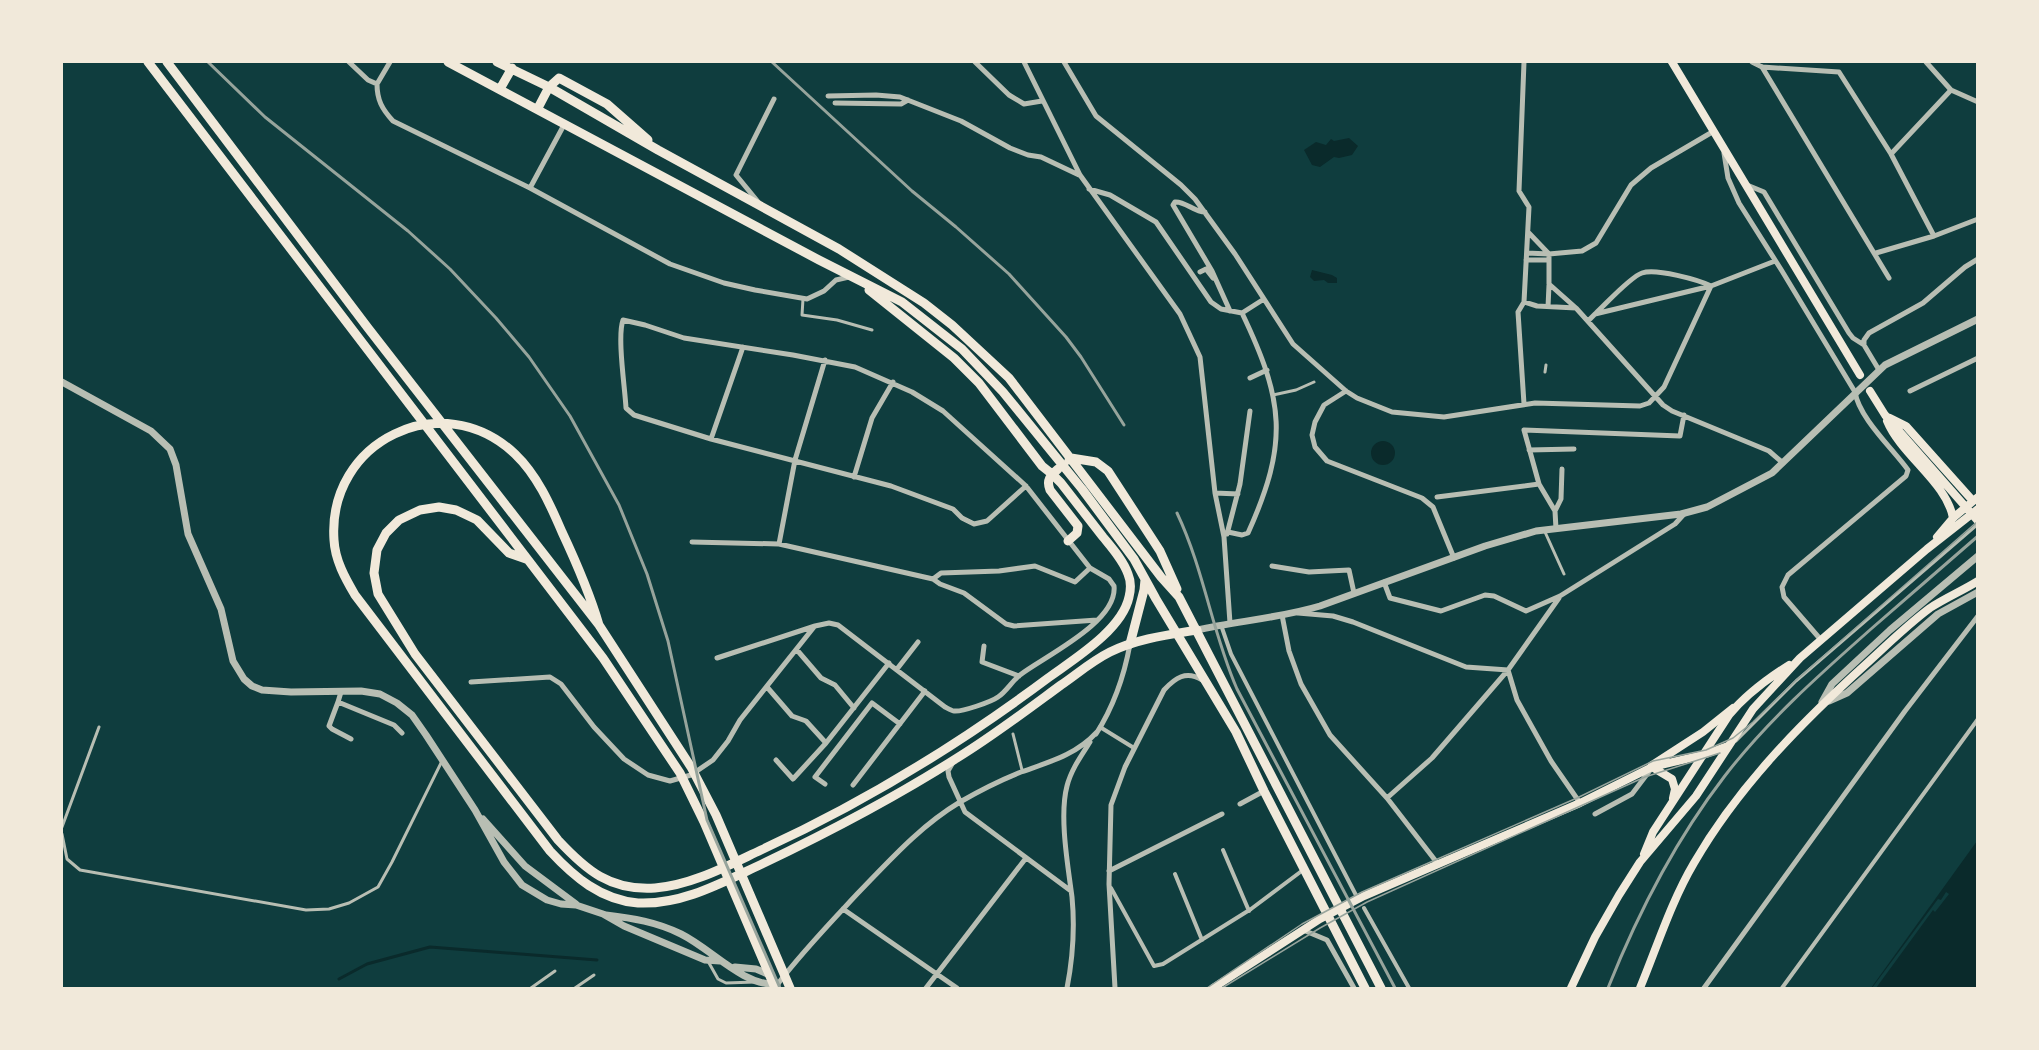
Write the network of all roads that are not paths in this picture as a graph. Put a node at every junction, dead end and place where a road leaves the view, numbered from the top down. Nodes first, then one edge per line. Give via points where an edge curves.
1 (148, 62) edge
2 (167, 62) edge
3 (349, 62) edge
4 (390, 62) edge
5 (448, 62) edge
6 (497, 62) edge
7 (975, 62) edge
8 (1024, 62) edge
9 (1062, 62) edge
10 (1524, 62) edge
11 (1672, 62) edge
12 (1752, 62) edge
13 (1926, 62) edge
14 (1762, 67) junction
15 (512, 68) junction
16 (377, 84) junction
17 (549, 87) junction
18 (500, 89) junction
19 (1952, 90) junction
20 (828, 96) dead end
21 (774, 99) dead end
22 (908, 100) junction
23 (1042, 101) junction
24 (1977, 102) edge
25 (835, 104) dead end
26 (538, 108) junction
27 (565, 123) junction
28 (1714, 131) junction
29 (1724, 148) junction
30 (658, 150) junction
31 (1891, 154) junction
32 (1080, 175) junction
33 (1747, 185) junction
34 (530, 188) junction
35 (1089, 189) junction
36 (762, 207) junction
37 (1205, 212) junction
38 (1977, 219) edge
39 (1528, 232) junction
40 (1934, 236) junction
41 (1876, 253) junction
42 (1526, 256) junction
43 (1549, 257) junction
44 (1977, 259) edge
45 (1775, 261) junction
46 (1200, 272) dead end
47 (853, 277) junction
48 (1889, 278) dead end
49 (1216, 281) junction
50 (1549, 284) junction
51 (1712, 286) junction
52 (803, 298) junction
53 (1264, 299) junction
54 (1524, 302) junction
55 (1548, 307) junction
56 (1576, 308) junction
57 (1230, 311) junction
58 (1242, 313) junction
59 (1595, 314) junction
60 (1977, 319) edge
61 (1588, 321) junction
62 (872, 330) dead end
63 (1864, 345) junction
64 (742, 346) junction
65 (1977, 358) edge
66 (825, 360) junction
67 (1546, 365) dead end
68 (1267, 370) junction
69 (1545, 372) dead end
70 (1876, 372) junction
71 (1860, 375) dead end
72 (1251, 378) dead end
73 (62, 382) edge
74 (893, 382) junction
75 (1314, 382) dead end
76 (1346, 391) junction
77 (1910, 391) dead end
78 (1855, 392) junction
79 (1870, 392) dead end
80 (1274, 395) junction
81 (1656, 398) junction
82 (1524, 404) junction
83 (1250, 411) dead end
84 (1684, 415) junction
85 (1885, 415) junction
86 (711, 439) junction
87 (1574, 449) dead end
88 (1529, 450) junction
89 (1071, 458) junction
90 (795, 460) junction
91 (1783, 463) junction
92 (1062, 466) junction
93 (1079, 468) junction
94 (1562, 469) dead end
95 (1052, 474) junction
96 (1070, 476) junction
97 (854, 477) junction
98 (1061, 483) junction
99 (1539, 484) junction
100 (1026, 486) junction
101 (1215, 493) junction
102 (1238, 494) junction
103 (1054, 495) junction
104 (1437, 497) dead end
105 (1976, 502) edge
106 (1555, 511) junction
107 (1685, 513) junction
108 (1977, 522) edge
109 (1955, 523) junction
110 (1556, 529) junction
111 (1545, 530) junction
112 (1226, 535) junction
113 (1068, 541) junction
114 (692, 542) dead end
115 (779, 544) junction
116 (1977, 556) edge
117 (1454, 558) junction
118 (526, 559) junction
119 (1272, 566) dead end
120 (1090, 568) junction
121 (1564, 574) dead end
122 (1145, 578) junction
123 (933, 579) junction
124 (1977, 581) edge
125 (1384, 582) junction
126 (1977, 592) edge
127 (1354, 593) junction
128 (1560, 596) junction
129 (1179, 597) junction
130 (1297, 613) junction
131 (1282, 615) junction
132 (1977, 616) edge
133 (1097, 620) junction
134 (1230, 623) junction
135 (598, 625) junction
136 (1221, 625) junction
137 (815, 626) junction
138 (1197, 630) junction
139 (1178, 633) junction
140 (1821, 640) junction
141 (918, 642) dead end
142 (1130, 644) junction
143 (984, 646) dead end
144 (797, 650) junction
145 (717, 658) dead end
146 (1800, 658) junction
147 (889, 663) junction
148 (897, 669) junction
149 (1508, 670) junction
150 (1019, 676) junction
151 (471, 682) dead end
152 (1206, 682) junction
153 (767, 687) junction
154 (925, 691) junction
155 (341, 692) junction
156 (1743, 699) junction
157 (338, 702) junction
158 (1821, 705) junction
159 (854, 708) junction
160 (1977, 719) edge
161 (900, 724) junction
162 (99, 727) dead end
163 (1099, 730) junction
164 (402, 733) dead end
165 (1013, 734) dead end
166 (351, 739) dead end
167 (826, 743) junction
168 (1728, 746) junction
169 (1134, 748) junction
170 (1703, 755) junction
171 (957, 758) junction
172 (442, 760) junction
173 (776, 760) dead end
174 (1652, 767) junction
175 (1023, 772) junction
176 (1639, 774) junction
177 (825, 784) dead end
178 (853, 785) dead end
179 (1264, 791) junction
180 (1387, 798) junction
181 (960, 802) junction
182 (1580, 803) junction
183 (1240, 804) dead end
184 (1670, 807) junction
185 (475, 810) junction
186 (1222, 814) dead end
187 (1595, 814) dead end
188 (62, 827) edge
189 (62, 834) edge
190 (1223, 850) dead end
191 (1026, 858) junction
192 (1640, 862) junction
193 (1438, 864) junction
194 (1304, 869) junction
195 (1109, 871) junction
196 (1175, 874) dead end
197 (1109, 885) junction
198 (1071, 891) junction
199 (1358, 899) junction
200 (576, 905) junction
201 (1341, 908) junction
202 (1364, 908) dead end
203 (843, 909) junction
204 (1249, 910) junction
205 (603, 914) junction
206 (1329, 915) junction
207 (1303, 930) junction
208 (1202, 940) junction
209 (705, 960) junction
210 (720, 961) junction
211 (732, 967) junction
212 (555, 971) dead end
213 (594, 975) dead end
214 (937, 975) junction
215 (758, 982) junction
216 (531, 988) edge
217 (575, 988) edge
218 (776, 988) edge
219 (790, 988) edge
220 (926, 988) edge
221 (957, 988) edge
222 (1067, 988) edge
223 (1115, 988) edge
224 (1213, 988) edge
225 (1354, 988) edge
226 (1365, 988) edge
227 (1382, 988) edge
228 (1409, 988) edge
229 (1570, 988) edge
230 (1640, 988) edge
231 (1704, 988) edge
232 (1782, 988) edge

1 - 118 highway
2 - 135 highway
3 - 16 street
4 - 16 street
5 - 18 highway
6 - 15 highway
7 - 23 street via 1024,104
8 - 23 street
9 - 37 street via 1096,116 1181,184
10 - 39 street via 1519,190 1529,207
11 - 28 main road
12 - 14 street
13 - 19 street
14 - 31 street via 1839,72
14 - 41 street
15 - 17 highway
15 - 18 highway
16 - 34 street via 377,98 393,121
17 - 26 highway
17 - 30 highway
17 - 30 highway via 559,78 596,97 623,116
18 - 26 highway
19 - 24 street
19 - 31 street
20 - 22 street via 876,95
21 - 36 street via 736,175
22 - 25 street via 901,104
22 - 32 street
23 - 32 street
26 - 27 highway
27 - 34 street
27 - 47 highway
28 - 29 main road
28 - 43 street via 1651,168 1631,185 1596,243 1582,251
29 - 33 main road
29 - 45 street via 1733,192
30 - 36 highway
31 - 40 street
32 - 35 street
33 - 63 street via 1764,192 1849,333
33 - 71 main road
34 - 52 street via 669,264 724,283
35 - 57 street via 1110,195 1156,222 1211,302
35 - 101 street via 1180,314 1200,357
36 - 89 highway via 838,249 952,325 1009,378
37 - 49 street via 1177,202 1173,205
37 - 53 street
38 - 40 street
39 - 42 street
39 - 43 street
40 - 41 street
41 - 48 street
42 - 43 street
42 - 54 street
43 - 50 street
44 - 63 street via 1923,303 1869,333
45 - 51 street
45 - 78 street
46 - 49 street via 1206,269
47 - 52 street via 836,280 824,291
47 - 92 highway via 902,302 962,349 1003,392
47 - 95 highway via 954,358
49 - 57 street
50 - 55 street
50 - 56 street
51 - 59 street
51 - 59 street via 1647,272 1637,275
51 - 81 street
52 - 62 lane via 801,315
53 - 58 street
53 - 76 street via 1293,344
54 - 55 street
54 - 82 street via 1518,312
55 - 56 street
56 - 61 street
57 - 58 street
58 - 68 street
59 - 61 street
60 - 70 street
61 - 81 street
63 - 70 street
64 - 66 street
64 - 86 street
64 - 86 street via 684,338 625,320 621,329 629,412
65 - 77 street
66 - 74 street
66 - 90 street
67 - 69 lane
68 - 72 street
68 - 80 street
70 - 78 street
73 - 155 street via 151,430 170,449 188,534 221,609 233,661 243,679 262,690
74 - 97 street via 872,418
74 - 100 street via 943,411
75 - 80 lane
76 - 82 street via 1392,412 1444,417
76 - 117 street via 1324,405 1312,435 1315,447 1326,461 1422,498 1433,507
78 - 91 street
78 - 140 street via 1857,401 1908,472 1783,582 1786,600
79 - 85 main road
80 - 112 street via 1276,451 1268,479 1248,532 1244,536
81 - 82 street via 1640,406
81 - 84 street
83 - 102 street
84 - 88 street via 1680,436 1524,430
84 - 91 street via 1769,451
85 - 105 main road via 1906,426
85 - 108 main road
85 - 109 main road via 1893,436 1947,501
86 - 90 street
87 - 88 street
88 - 99 street
89 - 92 highway
89 - 93 highway
89 - 129 highway via 1096,462 1108,471 1160,550
90 - 97 street
90 - 115 street
91 - 107 street via 1758,482 1707,507
92 - 95 highway
92 - 96 highway
93 - 96 highway
93 - 129 highway
94 - 106 street via 1561,499
95 - 98 highway
95 - 103 highway via 1048,483
96 - 98 highway
96 - 122 highway
97 - 100 street via 933,501 974,524 987,521
98 - 103 highway
98 - 118 highway via 1128,573 1129,597 1110,629 959,741 867,798 756,853 679,885 633,888 594,874 578,861 415,654 378,594 374,573 377,549 386,532 399,520 420,510 439,507 477,520 509,553
99 - 104 street
99 - 106 street
100 - 113 street
101 - 102 street
101 - 112 street
102 - 112 street
103 - 113 highway via 1078,526 1077,533
105 - 109 main road
106 - 110 street
107 - 110 street
107 - 128 street via 1675,524
108 - 168 lane
109 - 140 main road
110 - 111 street
111 - 117 street
111 - 121 lane
112 - 134 street
113 - 120 street
114 - 115 street
115 - 123 street
116 - 158 street via 1832,684
117 - 125 street
118 - 218 highway via 603,658 680,773
119 - 127 street via 1309,572 1349,570
120 - 123 street via 1075,582 1035,566 940,573
120 - 133 street via 1111,582 1114,590 1106,611
122 - 139 highway
122 - 142 highway
123 - 133 street via 956,589 1006,624
124 - 158 main road via 1932,607
125 - 127 street
125 - 128 street via 1390,598 1441,611 1485,595 1526,611
126 - 158 street via 1938,614 1847,693
127 - 130 street
128 - 149 street
129 - 138 highway
130 - 131 street
130 - 149 street via 1353,622 1466,667
131 - 134 street
131 - 180 street via 1300,684 1315,711 1330,735
132 - 231 street
133 - 150 street
134 - 136 street
135 - 171 highway via 587,587 546,497 516,455 498,440 455,424 417,425 379,442 353,468 336,507 334,541 343,574 392,645 550,851 593,889 637,903 683,898 832,831
135 - 219 highway via 691,767
136 - 138 street
136 - 199 street via 1231,654
137 - 144 street
137 - 145 street
137 - 147 street via 838,625
138 - 139 highway
138 - 201 highway
139 - 142 highway
139 - 152 highway
140 - 146 main road
141 - 148 street
142 - 163 street via 1119,692
142 - 171 highway via 1084,669
143 - 150 street via 982,662
144 - 153 street
144 - 159 street
146 - 156 main road
146 - 168 main road via 1753,709
147 - 148 street
147 - 159 street
148 - 154 street
149 - 180 street via 1432,758
149 - 182 street via 1516,700
150 - 154 street via 999,697 963,710 953,711
151 - 153 street via 550,677 561,684 624,759 648,776 670,781 691,775 713,760
152 - 169 street via 1191,675 1173,681 1164,690
152 - 179 highway
153 - 167 street via 792,716 806,721
154 - 161 street
155 - 157 street
155 - 172 street via 372,692 407,710
156 - 170 main road
156 - 176 main road via 1703,732
157 - 164 street via 394,725
157 - 166 street via 329,726
158 - 230 main road via 1755,776 1699,855 1672,908
159 - 167 street
160 - 232 street
161 - 177 street via 872,704 815,777
161 - 178 street
162 - 188 lane
163 - 169 street
163 - 175 street via 1063,758
163 - 198 street via 1073,768 1065,795
165 - 175 lane
167 - 173 street via 794,779
168 - 170 main road
168 - 192 main road via 1696,796
169 - 195 street via 1111,806
170 - 174 main road
170 - 184 main road
171 - 181 street via 948,771
172 - 185 street
172 - 189 lane via 378,887 329,909 306,910 80,870 67,859
174 - 176 main road
174 - 184 main road via 1672,779 1675,789
174 - 187 street via 1632,794
175 - 181 street
176 - 182 main road
179 - 183 street
179 - 194 highway
180 - 193 street
181 - 191 street via 964,812
181 - 203 street via 905,844
182 - 193 main road
184 - 192 main road
185 - 200 street via 525,866
185 - 200 street via 504,862 522,885 547,900
186 - 195 street
190 - 204 street
191 - 198 street
191 - 214 street
192 - 229 main road
193 - 199 main road
194 - 204 street
194 - 206 highway
195 - 197 street
196 - 208 street
197 - 208 street via 1154,966
197 - 223 street
198 - 222 street via 1074,950
199 - 201 main road
200 - 205 street
201 - 206 main road
201 - 227 highway
202 - 228 street
203 - 214 street
203 - 218 street
204 - 208 street
205 - 209 street
205 - 210 street via 666,927
206 - 207 main road
206 - 226 highway
207 - 224 main road
207 - 225 street via 1327,940
209 - 210 street
209 - 215 lane via 718,979 726,983
210 - 211 street
211 - 215 street
211 - 218 street via 770,974
212 - 216 lane
213 - 217 lane
214 - 220 street
214 - 221 street
215 - 218 street

